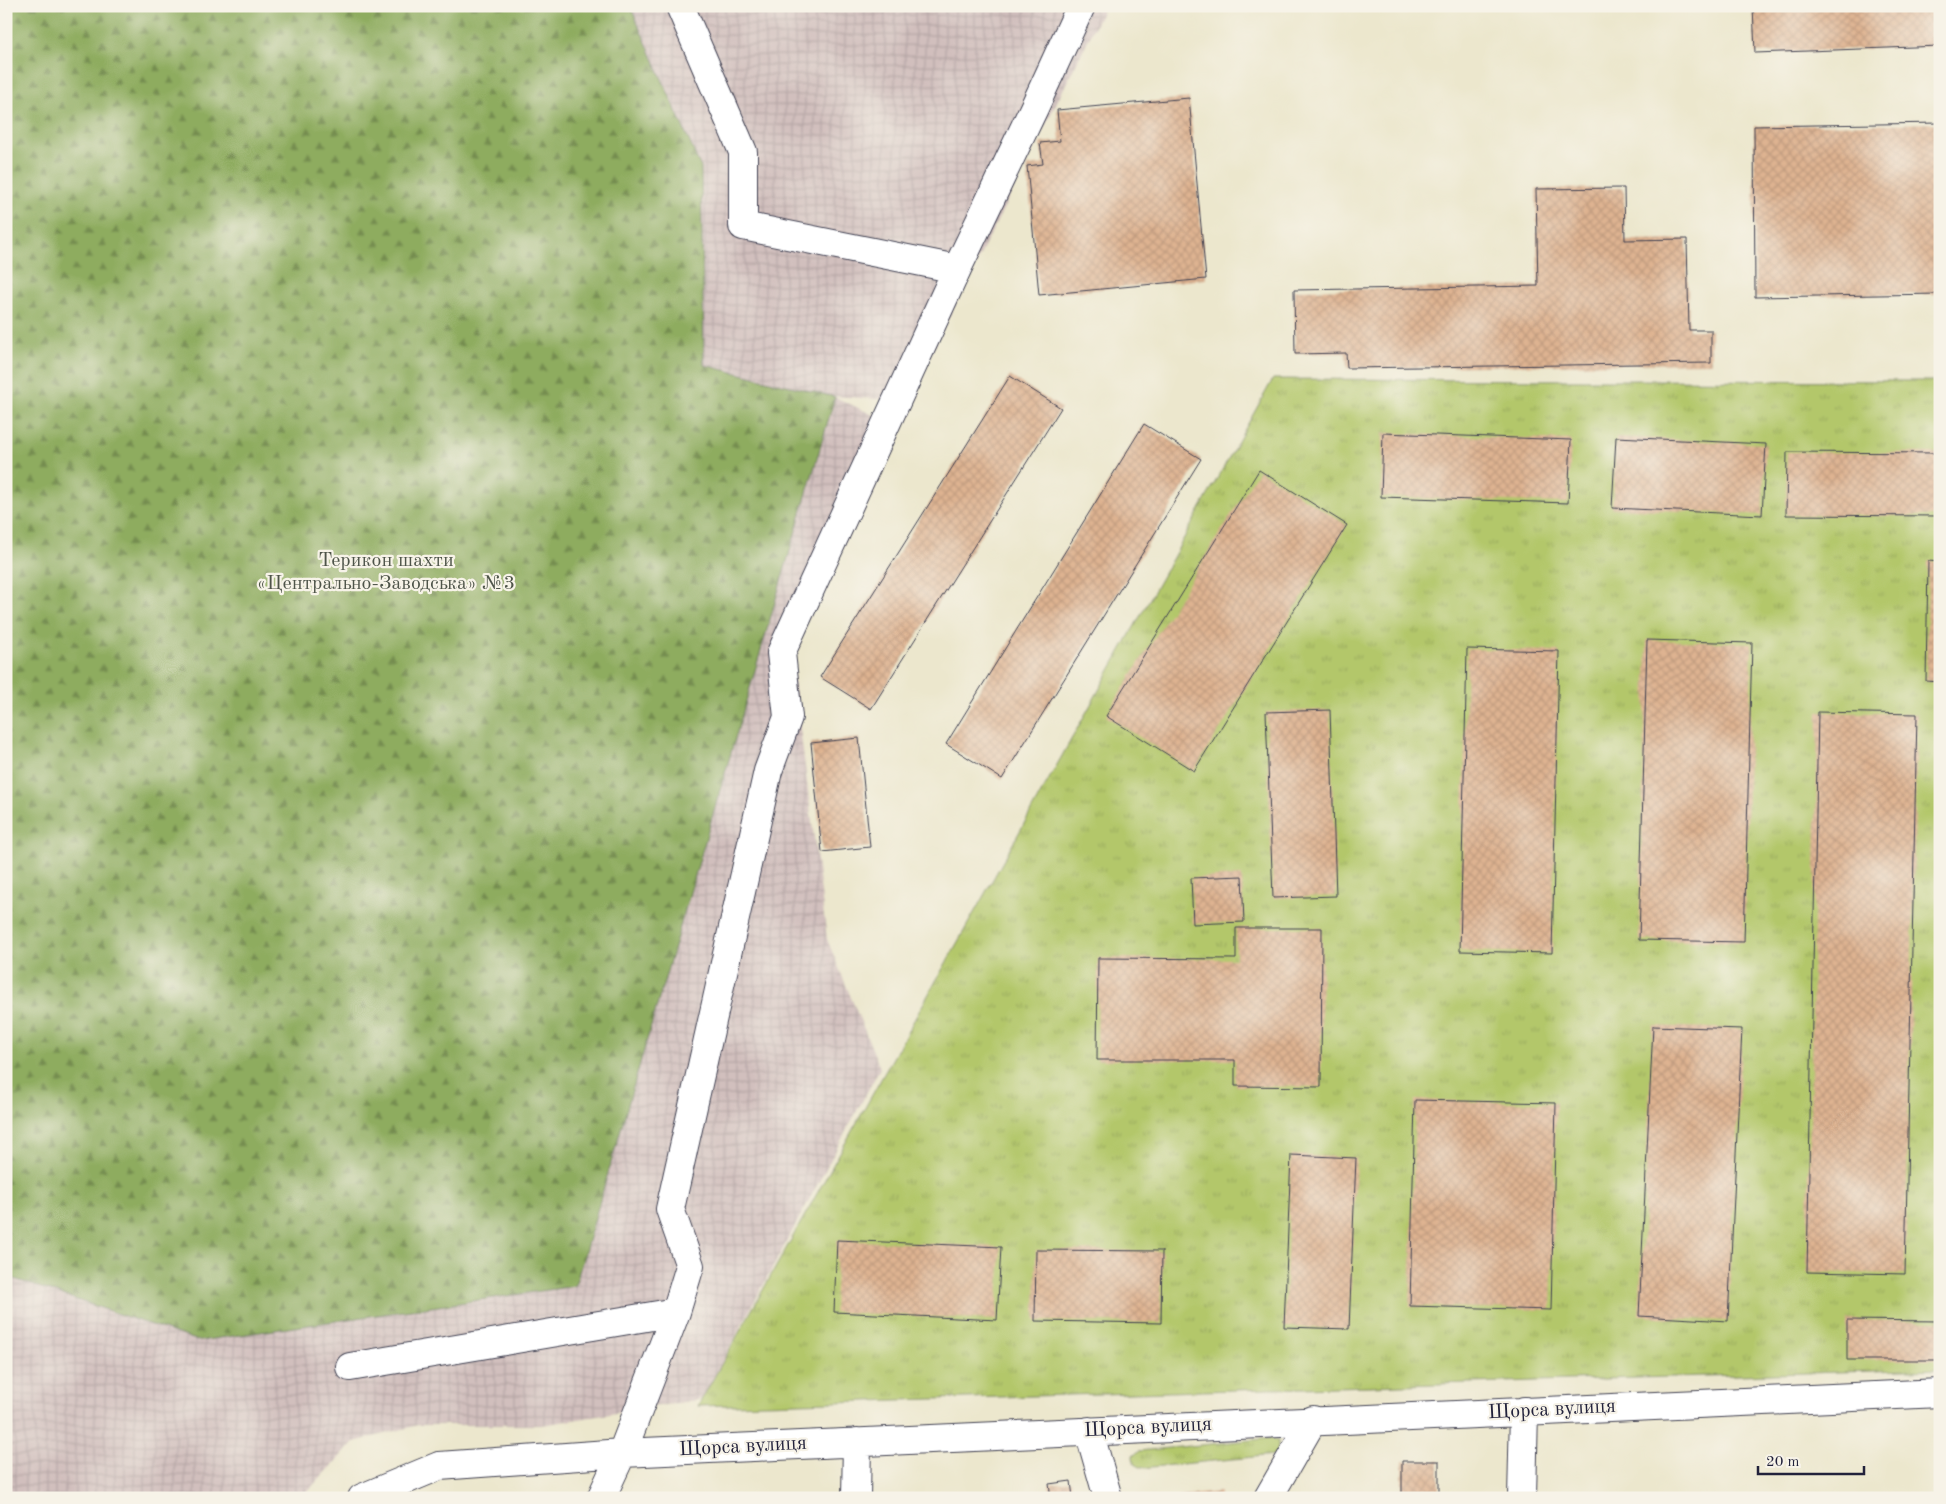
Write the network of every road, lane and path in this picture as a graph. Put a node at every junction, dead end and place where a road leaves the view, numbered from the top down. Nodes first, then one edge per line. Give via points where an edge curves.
1 (680, 6) edge
2 (1080, 6) edge
3 (957, 269) junction
4 (676, 1312) junction
5 (350, 1367) dead end
6 (1940, 1393) edge
7 (1524, 1411) junction
8 (1313, 1420) junction
9 (1089, 1431) junction
10 (856, 1442) junction
11 (622, 1453) junction
12 (362, 1498) edge
13 (601, 1498) edge
14 (856, 1498) edge
15 (1108, 1498) edge
16 (1268, 1498) edge
17 (1522, 1498) edge

1 - 3 street via 743,152 743,226
2 - 3 street
3 - 4 street via 781,653 788,717 768,771 670,1209 690,1266
4 - 5 street
4 - 11 street
6 - 7 street, Щорса вулиця
7 - 8 street, Щорса вулиця
7 - 17 street
8 - 9 street, Щорса вулиця
8 - 16 street
9 - 10 street, Щорса вулиця
9 - 15 street
10 - 11 street, Щорса вулиця
10 - 14 street
11 - 12 street, Щорса вулиця via 439,1466
11 - 13 street

